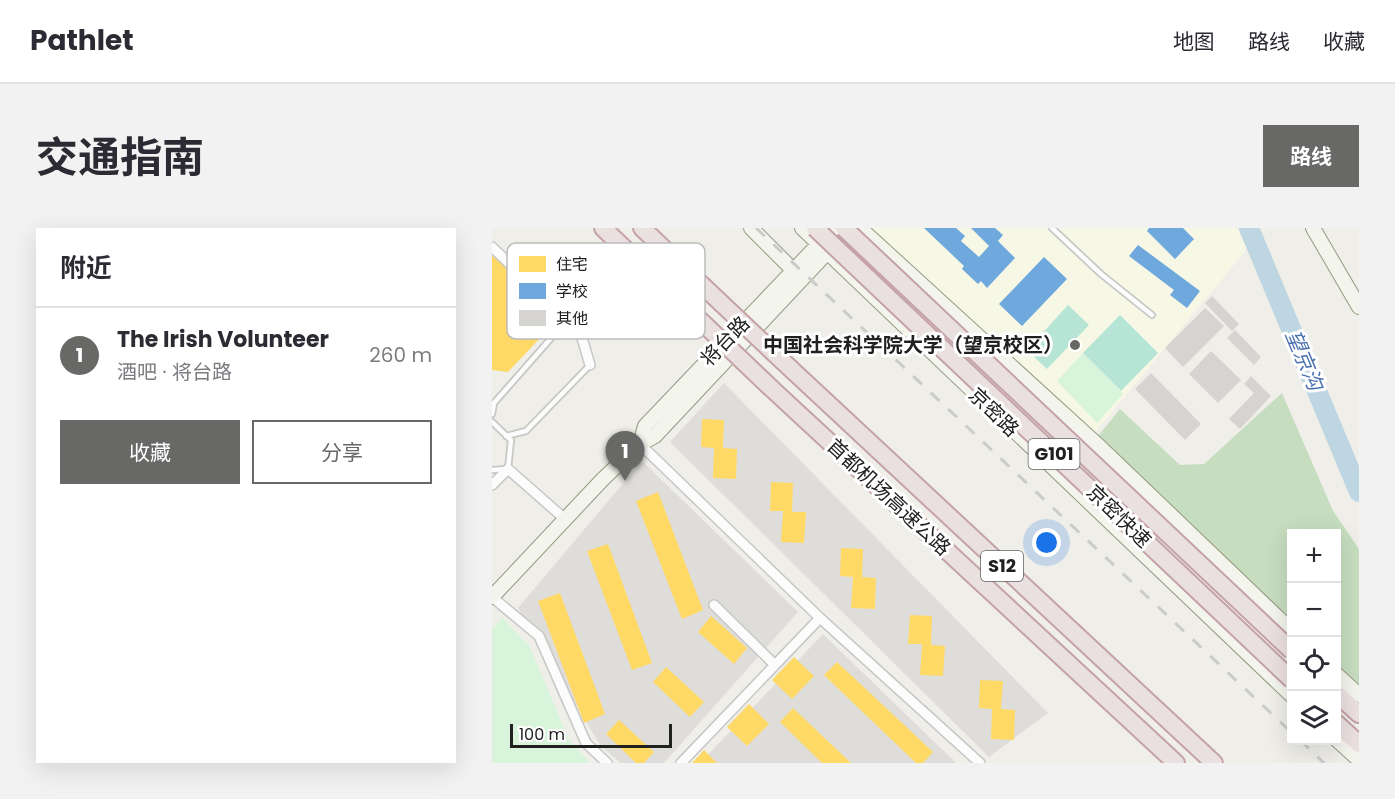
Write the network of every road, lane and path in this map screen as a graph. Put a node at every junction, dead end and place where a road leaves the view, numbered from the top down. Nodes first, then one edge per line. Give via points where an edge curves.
1 (603, 228) edge
2 (642, 228) edge
3 (751, 228) edge
4 (801, 228) edge
5 (834, 228) edge
6 (844, 228) edge
7 (850, 228) edge
8 (860, 228) edge
9 (1052, 228) edge
10 (1313, 228) edge
11 (820, 241) edge
12 (619, 243) edge
13 (658, 243) edge
14 (492, 247) edge
15 (507, 261) edge
16 (792, 270) junction
17 (705, 288) edge
18 (1359, 308) edge
19 (1152, 315) dead end
20 (705, 325) edge
21 (550, 339) edge
22 (582, 339) edge
23 (590, 365) joint
24 (492, 414) edge
25 (492, 422) edge
26 (498, 427) junction
27 (492, 433) edge
28 (506, 436) junction
29 (640, 444) junction
30 (508, 469) junction
31 (492, 470) edge
32 (492, 485) edge
33 (566, 520) junction
34 (492, 597) edge
35 (714, 605) dead end
36 (820, 618) junction
37 (1287, 626) edge
38 (1287, 646) edge
39 (775, 665) junction
40 (1287, 675) edge
41 (1341, 679) edge
42 (1287, 691) edge
43 (1359, 695) edge
44 (1341, 698) edge
45 (1359, 714) edge
46 (1341, 728) edge
47 (1341, 744) edge
48 (1359, 744) edge
49 (1359, 760) edge
50 (607, 763) edge
51 (681, 763) edge
52 (980, 763) edge
53 (1176, 763) edge
54 (1214, 763) edge

1 - 12 highway, 首都机场高速公路 / S12, bridge
2 - 13 highway, 首都机场高速公路 / S12, bridge
3 - 16 main road
4 - 11 main road, 京密路 / G101
5 - 11 main road
6 - 38 highway, 京密快速 / G101, bridge
7 - 11 main road
8 - 37 main road, G101 via 1101,448
9 - 19 lane
10 - 18 main road
11 - 16 main road, 将台路
11 - 29 main road, 将台路 via 655,436
11 - 40 highway, 京密快速 / G101, bridge
11 - 42 main road, 京密路 / G101
14 - 15 street
16 - 29 main road, 将台路 via 645,426
17 - 54 highway, 首都机场高速公路 / S12, bridge
20 - 53 highway, 首都机场高速公路 / S12, bridge
21 - 24 lane via 494,403
22 - 23 street
23 - 28 lane via 526,431
25 - 26 lane
26 - 27 lane
26 - 28 lane
28 - 30 lane via 511,440
29 - 33 main road, 将台路
29 - 36 street
30 - 31 lane
30 - 32 street
30 - 33 street
33 - 34 main road, 将台路
34 - 50 street via 538,636 586,743
35 - 39 street
36 - 39 street
36 - 52 street
39 - 51 street
41 - 43 main road
44 - 45 highway
46 - 48 highway
47 - 49 main road

